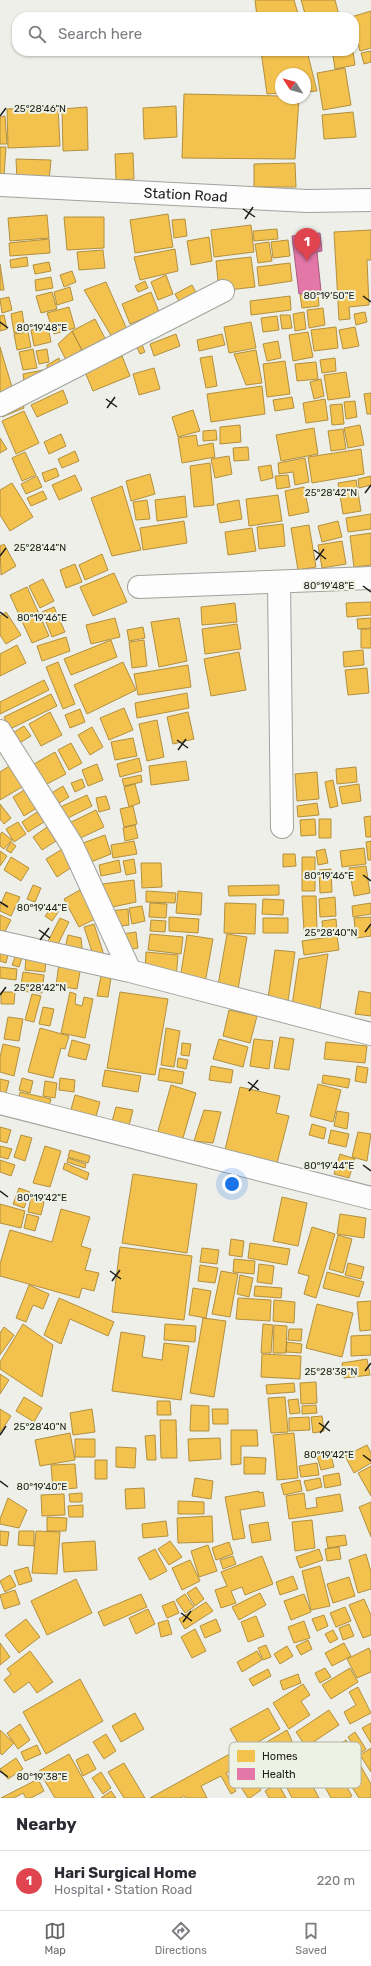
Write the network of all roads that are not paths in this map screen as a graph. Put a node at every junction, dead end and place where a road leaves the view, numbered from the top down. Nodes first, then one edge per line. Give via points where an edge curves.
1 (0, 185) edge
2 (371, 200) edge
3 (223, 291) dead end
4 (0, 405) edge
5 (371, 578) edge
6 (279, 582) junction
7 (139, 587) dead end
8 (0, 731) edge
9 (282, 827) dead end
10 (0, 942) edge
11 (130, 972) junction
12 (371, 1034) edge
13 (0, 1102) edge
14 (371, 1198) edge

1 - 2 street, Station Road via 307,201
3 - 4 street
5 - 6 street
6 - 7 street
6 - 9 street
8 - 11 street via 72,845
10 - 11 street
11 - 12 street
13 - 14 street

